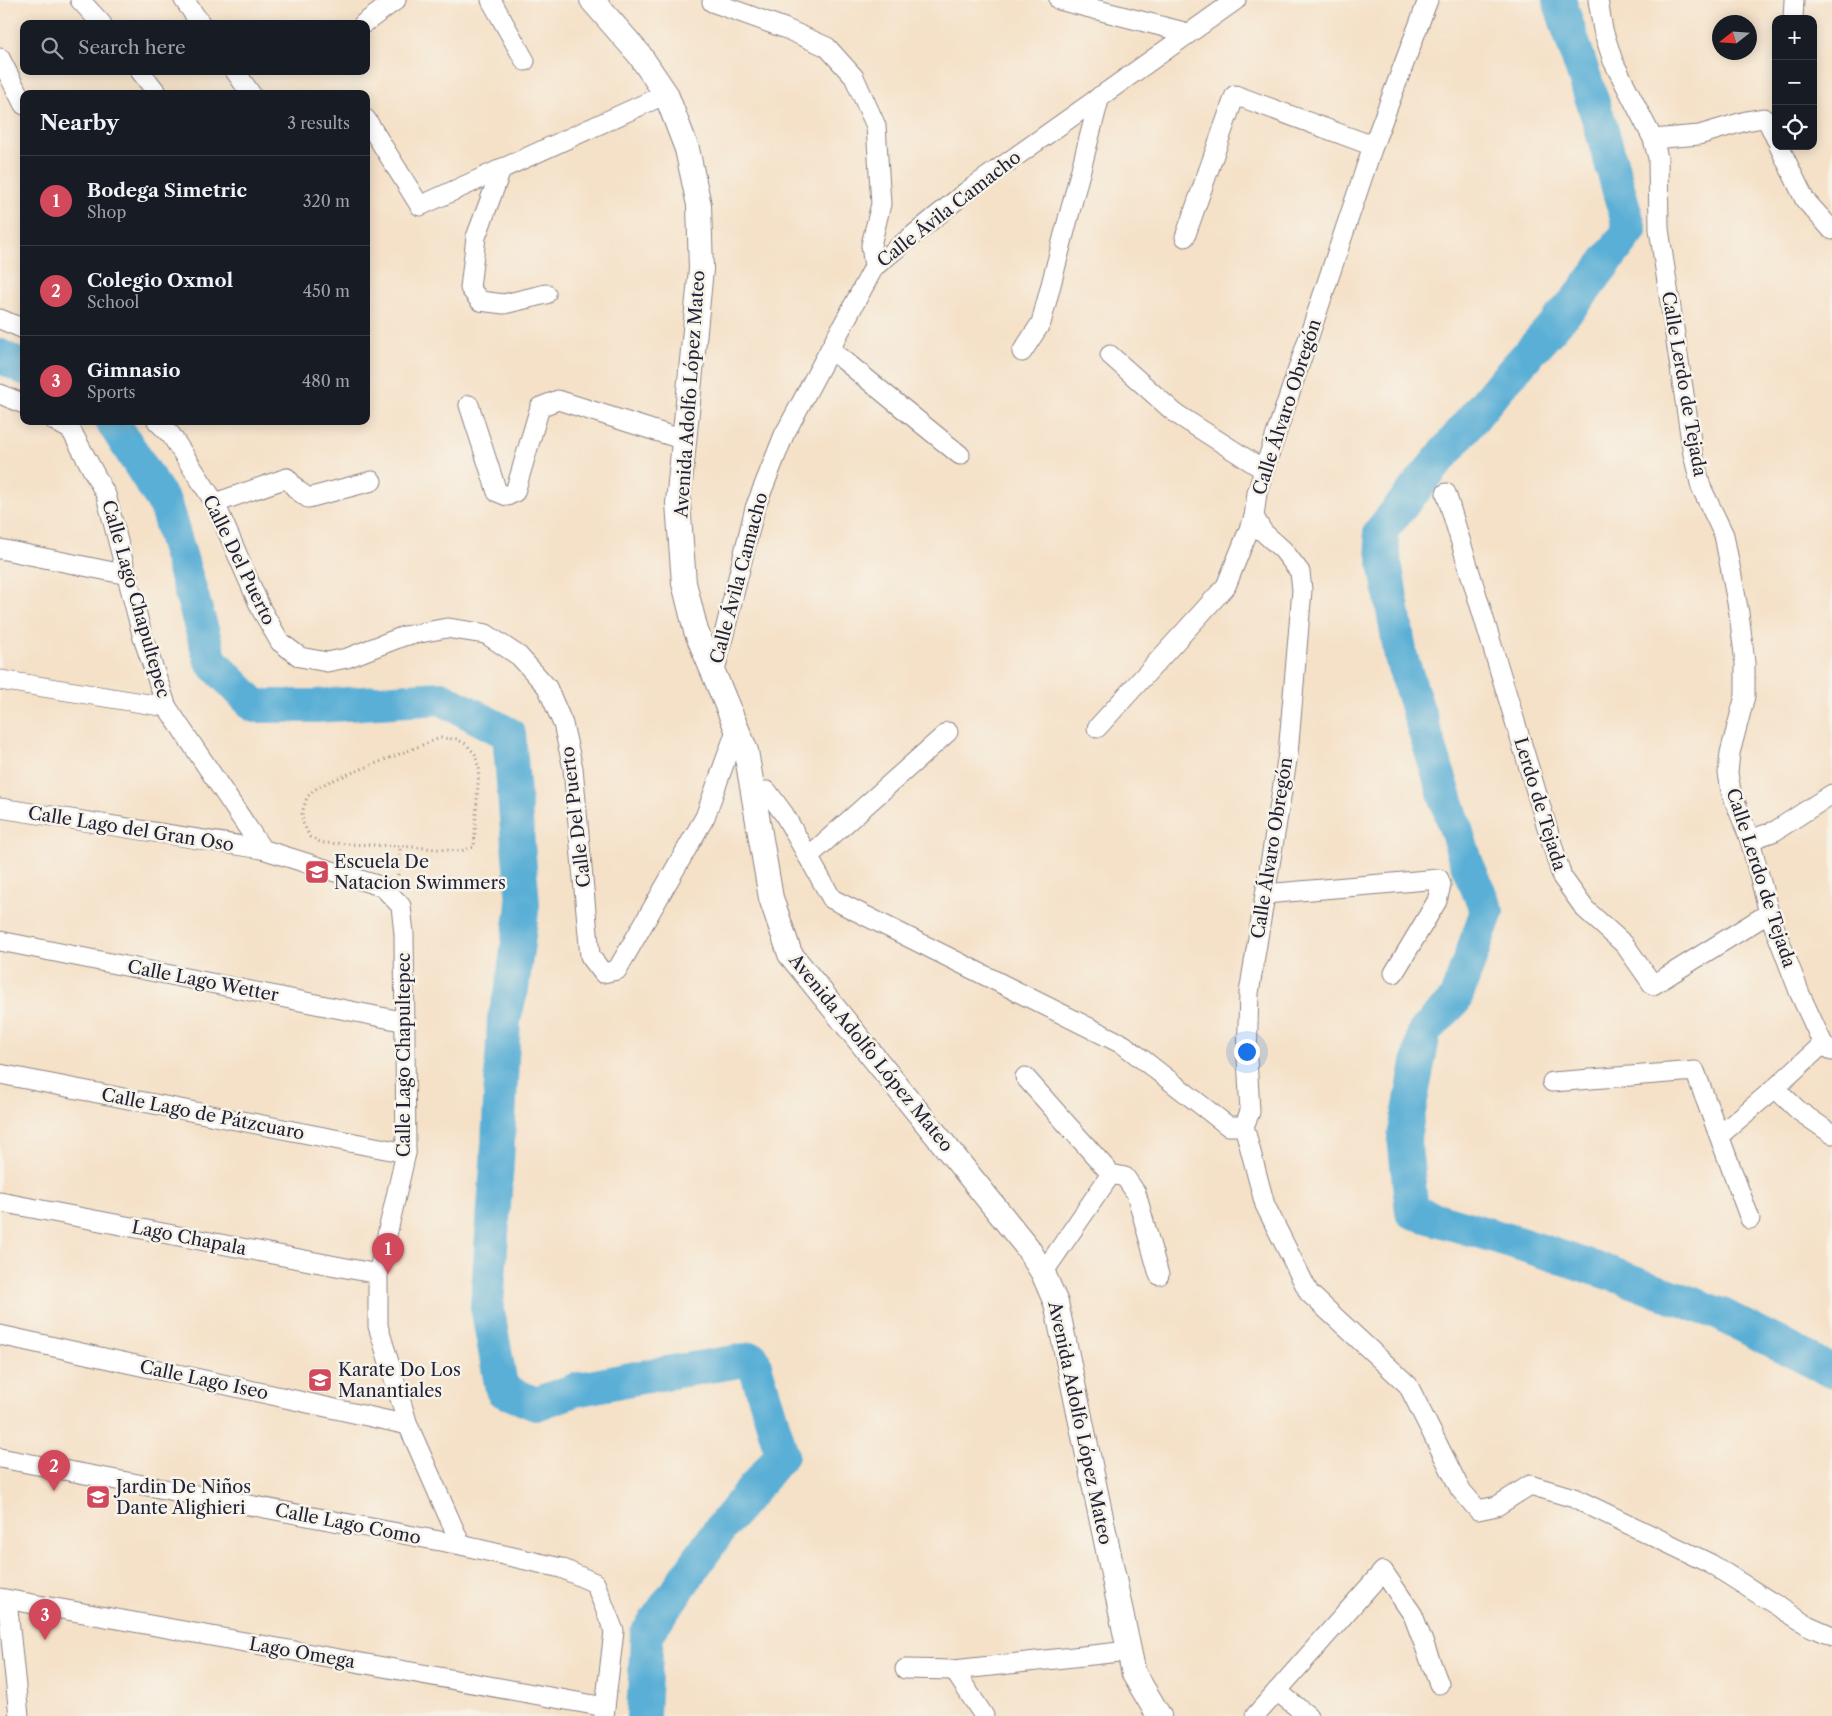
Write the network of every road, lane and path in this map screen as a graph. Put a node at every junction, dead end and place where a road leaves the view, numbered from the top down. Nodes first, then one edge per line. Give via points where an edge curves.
1 (184, 0) edge
2 (396, 0) edge
3 (492, 0) edge
4 (592, 0) edge
5 (1059, 0) edge
6 (1236, 0) edge
7 (1428, 0) edge
8 (1598, 0) edge
9 (1794, 0) edge
10 (712, 2) dead end
11 (1793, 15) edge
12 (198, 20) edge
13 (368, 20) edge
14 (1188, 33) junction
15 (0, 58) edge
16 (525, 61) dead end
17 (143, 75) edge
18 (238, 75) edge
19 (155, 90) edge
20 (248, 90) edge
21 (666, 94) junction
22 (1100, 96) junction
23 (20, 97) edge
24 (370, 125) edge
25 (1772, 130) edge
26 (1653, 139) junction
27 (1373, 146) junction
28 (1781, 150) edge
29 (502, 168) junction
30 (1832, 230) edge
31 (1184, 237) dead end
32 (874, 267) junction
33 (546, 294) dead end
34 (0, 319) edge
35 (20, 327) edge
36 (830, 349) junction
37 (1022, 352) dead end
38 (1110, 355) dead end
39 (0, 394) edge
40 (20, 402) edge
41 (469, 405) dead end
42 (62, 425) edge
43 (161, 425) edge
44 (684, 440) junction
45 (960, 455) dead end
46 (1264, 470) junction
47 (372, 481) dead end
48 (1446, 493) dead end
49 (214, 503) junction
50 (1254, 517) junction
51 (0, 549) edge
52 (128, 575) junction
53 (714, 675) junction
54 (0, 680) edge
55 (167, 707) junction
56 (737, 728) junction
57 (1097, 728) dead end
58 (948, 732) dead end
59 (753, 791) junction
60 (1832, 794) edge
61 (0, 808) edge
62 (1750, 840) junction
63 (400, 846) junction
64 (262, 849) junction
65 (808, 857) junction
66 (1265, 894) junction
67 (394, 898) junction
68 (1769, 913) junction
69 (0, 941) edge
70 (1394, 973) dead end
71 (406, 1022) junction
72 (1827, 1048) edge
73 (0, 1074) edge
74 (1026, 1077) dead end
75 (1552, 1082) dead end
76 (1775, 1088) junction
77 (1244, 1126) junction
78 (1832, 1134) edge
79 (1720, 1135) junction
80 (406, 1153) junction
81 (1111, 1174) junction
82 (0, 1202) edge
83 (1750, 1218) dead end
84 (1043, 1273) junction
85 (378, 1274) junction
86 (1159, 1275) dead end
87 (0, 1335) edge
88 (408, 1424) junction
89 (0, 1458) edge
90 (461, 1545) junction
91 (4, 1599) edge
92 (1832, 1636) edge
93 (1130, 1651) junction
94 (905, 1669) dead end
95 (954, 1670) junction
96 (1439, 1684) dead end
97 (1277, 1691) junction
98 (604, 1712) edge
99 (19, 1716) edge
100 (984, 1716) edge
101 (1158, 1716) edge
102 (1255, 1716) edge
103 (1308, 1716) edge

1 - 12 street
2 - 13 street
3 - 16 street
4 - 21 main road, Avenida Adolfo López Mateo via 639,54
5 - 14 street
6 - 14 street, Calle Ávila Camacho
7 - 27 street, Calle Álvaro Obregón
8 - 26 street, Calle Lerdo de Tejada via 1613,61
9 - 11 street
10 - 32 street via 827,47 854,77 876,126 870,147 869,203 864,234 871,245
14 - 22 street, Calle Ávila Camacho
15 - 23 street
17 - 19 street
18 - 20 street
21 - 29 street
21 - 44 main road, Avenida Adolfo López Mateo via 687,149 699,205 701,269
22 - 32 street, Calle Ávila Camacho via 966,192
22 - 37 street via 1040,324
24 - 29 street via 420,206
25 - 26 street via 1763,118 1698,136
26 - 62 street, Calle Lerdo de Tejada via 1658,166 1659,229 1693,454 1701,487 1724,536 1739,613 1745,696 1728,773 1731,792
27 - 31 street via 1235,95
27 - 46 street, Calle Álvaro Obregón
28 - 30 street via 1805,200
29 - 33 street via 476,238 470,288 480,301 504,304
32 - 36 street, Calle Ávila Camacho
34 - 35 street
36 - 45 street
36 - 53 street, Calle Ávila Camacho via 784,435 755,508
38 - 46 street via 1175,412
39 - 40 street
41 - 44 street via 497,492 507,496 516,492 540,407 558,400
42 - 52 street, Calle Lago Chapultepec via 71,430 106,495
43 - 49 street, Calle Del Puerto via 171,435
44 - 53 main road, Avenida Adolfo López Mateo via 678,503 684,583 696,631
46 - 50 street, Calle Álvaro Obregón
47 - 49 street via 308,498 287,478
48 - 68 street, Lerdo de Tejada via 1562,878 1585,909 1625,945 1652,985
49 - 56 street, Calle Del Puerto via 260,609 280,642 300,657 327,662 348,658 404,636 447,628 486,634 519,656 547,687 563,724 573,768 590,956 603,973 617,970 705,817
50 - 57 street via 1226,586
50 - 66 street, Calle Álvaro Obregón via 1263,532 1284,550 1300,572 1302,590 1288,754
51 - 52 street
52 - 55 street, Calle Lago Chapultepec via 143,638
53 - 56 main road, Avenida Adolfo López Mateo
54 - 55 street
55 - 64 street, Calle Lago Chapultepec
56 - 59 main road, Avenida Adolfo López Mateo via 746,752
58 - 65 street
59 - 65 street via 767,791
59 - 84 main road, Avenida Adolfo López Mateo via 771,898 790,954 1027,1247
60 - 62 street via 1775,831
61 - 64 street, Calle Lago del Gran Oso
62 - 68 street, Calle Lerdo de Tejada
63 - 63 path via 322,843 310,837 302,812 307,798 326,782 440,738 456,739 466,744 475,754 479,769 474,847 461,851
63 - 67 path
64 - 67 street via 383,887
65 - 77 street via 832,899 1124,1045 1228,1126
66 - 70 street via 1439,879 1441,885 1437,901
66 - 77 street, Calle Álvaro Obregón via 1249,993 1247,1058 1250,1112
67 - 71 street, Calle Lago Chapultepec via 401,906 404,934
68 - 72 street, Calle Lerdo de Tejada via 1800,994
69 - 71 street, Calle Lago Wetter
71 - 80 street, Calle Lago Chapultepec
72 - 76 street
73 - 80 street, Calle Lago de Pátzcuaro
74 - 81 street
75 - 79 street via 1695,1071
76 - 78 street via 1799,1111
76 - 79 street
77 - 92 street via 1265,1205 1309,1293 1408,1385 1460,1489 1478,1510 1497,1506 1530,1485 1574,1498 1711,1564 1809,1626
79 - 83 street
80 - 85 street, Calle Lago Chapultepec
81 - 84 street
81 - 86 street via 1125,1177 1136,1193
82 - 85 street, Lago Chapala
84 - 93 main road, Avenida Adolfo López Mateo via 1056,1303
85 - 88 street, Calle Lago Chapultepec via 378,1326
87 - 88 street, Calle Lago Iseo
88 - 90 street, Calle Lago Chapultepec
89 - 90 street, Calle Lago Como
90 - 98 street via 561,1568 595,1583 614,1631
91 - 98 street, Lago Omega
91 - 99 street
93 - 95 street
93 - 101 main road, Avenida Adolfo López Mateo via 1134,1674
94 - 95 street
95 - 100 street
96 - 97 street via 1413,1615 1383,1571
97 - 102 street
97 - 103 street

